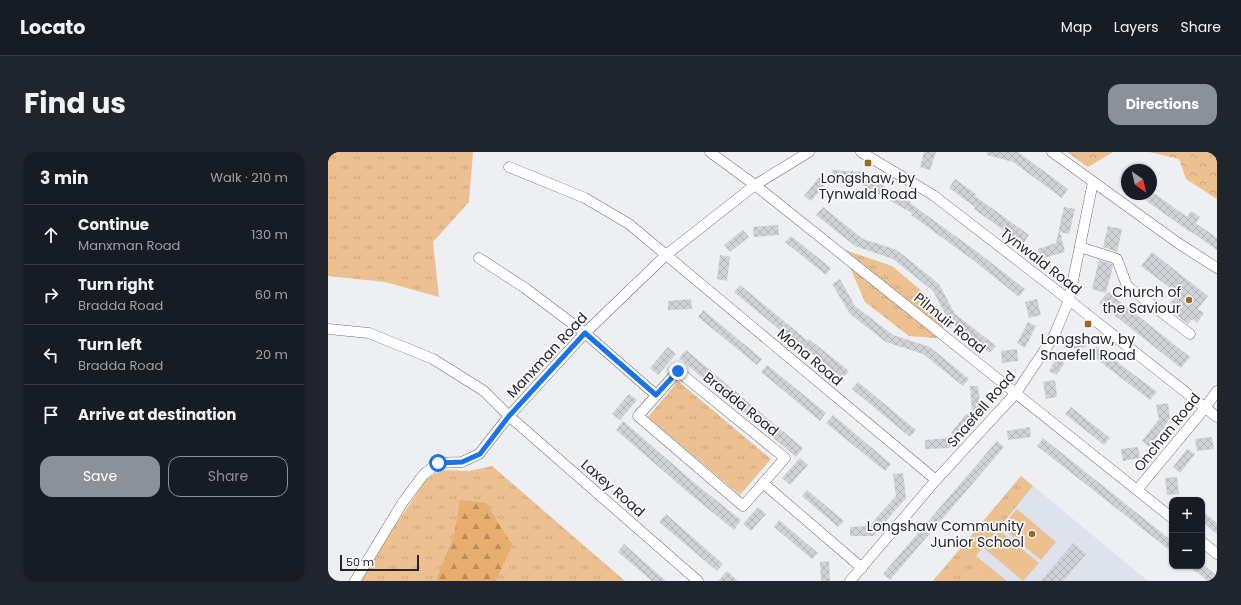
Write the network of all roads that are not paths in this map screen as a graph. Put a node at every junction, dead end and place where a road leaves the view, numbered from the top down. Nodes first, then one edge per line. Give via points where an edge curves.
1 (710, 152) edge
2 (808, 152) edge
3 (861, 152) edge
4 (1052, 152) edge
5 (510, 167) dead end
6 (1093, 182) junction
7 (755, 185) junction
8 (1080, 247) junction
9 (666, 255) junction
10 (479, 258) dead end
11 (1217, 268) edge
12 (1070, 300) junction
13 (328, 329) edge
14 (585, 333) junction
15 (1190, 334) dead end
16 (1217, 391) edge
17 (1016, 393) junction
18 (656, 395) junction
19 (1205, 408) junction
20 (509, 416) junction
21 (1217, 417) edge
22 (936, 480) junction
23 (763, 483) junction
24 (1137, 490) junction
25 (1169, 516) edge
26 (1205, 544) edge
27 (1217, 554) edge
28 (862, 568) junction
29 (355, 581) edge
30 (698, 581) edge
31 (850, 581) edge

1 - 7 street, Pilmuir Road
2 - 7 street, Manxman Road
3 - 12 street, Tynwald Road via 933,195
4 - 6 street
5 - 9 street, Mona Road via 585,198 629,224
6 - 8 street, Snaefell Road
6 - 11 street
7 - 9 street, Manxman Road
7 - 17 street, Pilmuir Road
8 - 12 street, Snaefell Road
8 - 15 street via 1117,259 1126,286
9 - 14 street, Manxman Road
9 - 22 street, Mona Road
10 - 14 street via 525,288
12 - 17 street, Snaefell Road via 1054,336
12 - 19 street, Tynwald Road
13 - 20 street, Laxey Road via 369,333 433,359 484,391
14 - 18 street
14 - 20 street, Manxman Road
16 - 19 street, Onchan Road
17 - 22 street, Snaefell Road
17 - 24 street, Pilmuir Road
18 - 23 street, Bradda Road via 638,416 743,506
18 - 23 street, Bradda Road via 678,371 785,458
19 - 21 street, Tynwald Road
19 - 24 street, Onchan Road
20 - 29 street, Manxman Road via 480,454 462,462 438,463 424,474
20 - 30 street, Laxey Road
22 - 28 street, Snaefell Road
23 - 28 street
24 - 25 street, Pilmuir Road
26 - 27 street
28 - 31 street, Snaefell Road

